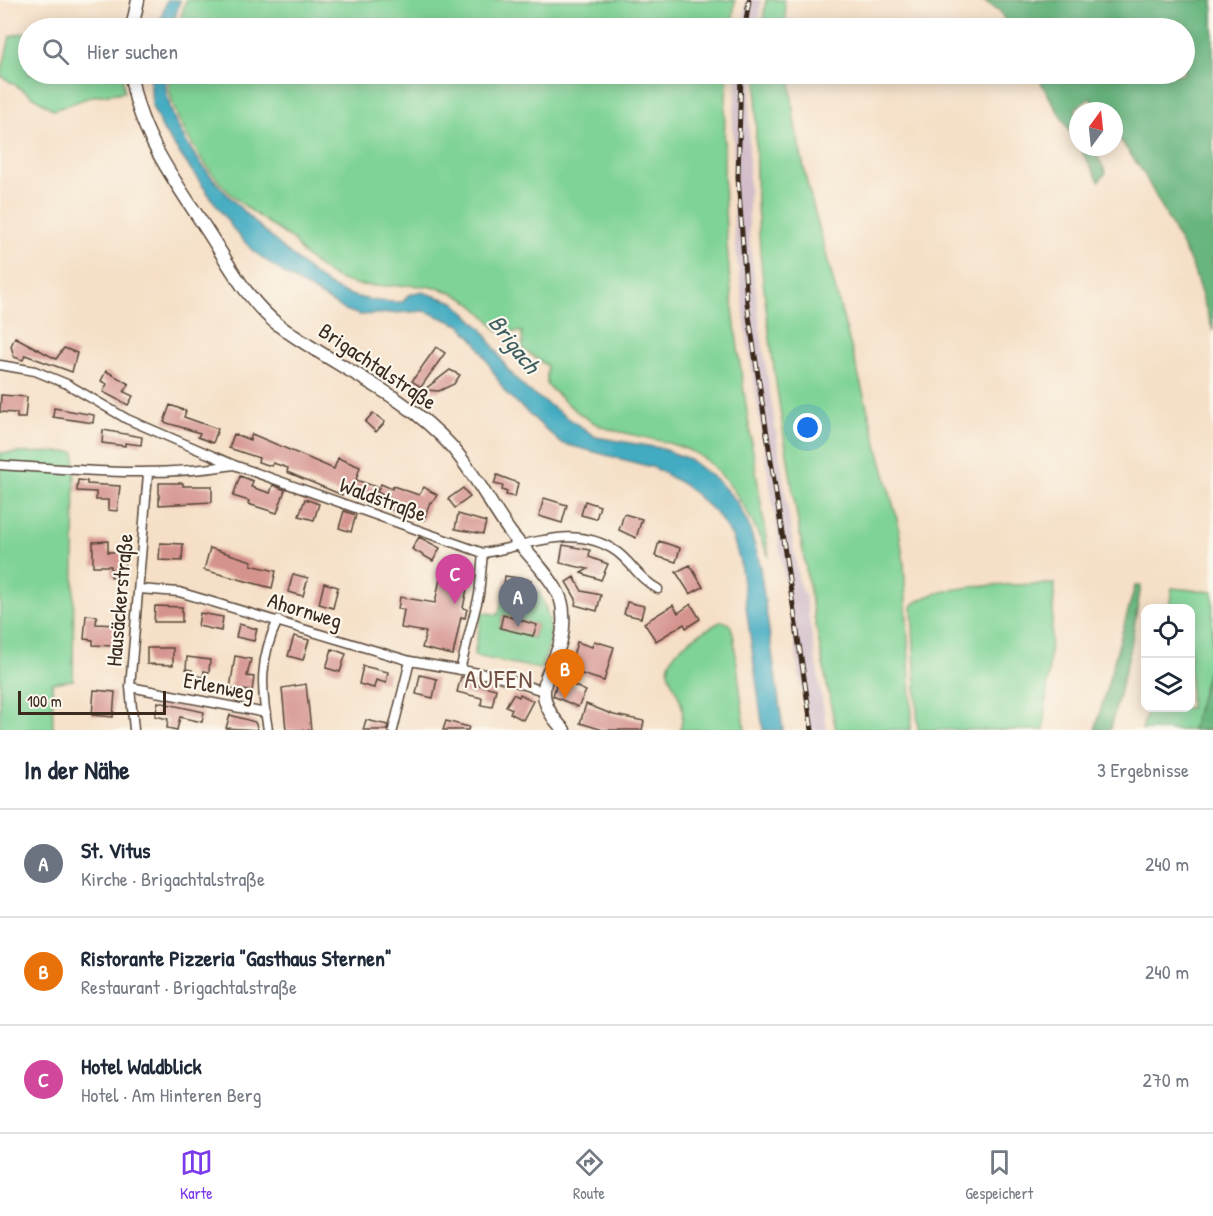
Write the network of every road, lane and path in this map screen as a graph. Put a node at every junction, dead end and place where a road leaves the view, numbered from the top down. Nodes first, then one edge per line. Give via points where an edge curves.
1 (138, 0) edge
2 (134, 18) edge
3 (133, 84) edge
4 (0, 365) edge
5 (0, 465) edge
6 (234, 465) junction
7 (148, 474) junction
8 (522, 546) junction
9 (483, 553) junction
10 (139, 589) junction
11 (658, 589) dead end
12 (278, 620) junction
13 (410, 661) junction
14 (460, 670) junction
15 (130, 687) junction
16 (543, 691) junction
17 (266, 714) junction
18 (134, 730) edge
19 (268, 730) edge
20 (393, 730) edge
21 (564, 730) edge

1 - 2 street
3 - 8 street, Brigachtalstraße via 142,120 163,162 255,305 281,327 404,404 427,423 452,447
4 - 6 street, Waldstraße via 35,371 68,384 127,419
5 - 7 street, Waldstraße
6 - 7 street, Waldstraße
6 - 9 street, Waldstraße
7 - 10 street, Hausäckerstraße
8 - 9 street, Waldstraße
8 - 11 street, Waldstraße via 553,537 594,540 617,552 643,580
8 - 16 street, Brigachtalstraße via 558,592 563,607 561,642
9 - 14 street via 479,595
10 - 12 street, Ahornweg via 179,592
10 - 15 street, Hausäckerstraße
12 - 13 street, Ahornweg
12 - 17 street via 268,640 261,670
13 - 14 street, Ahornweg
13 - 20 street
14 - 16 street, Ahornweg via 496,676
15 - 17 street, Erlenweg
15 - 18 street, Hausäckerstraße
16 - 21 street via 549,715
17 - 19 street

